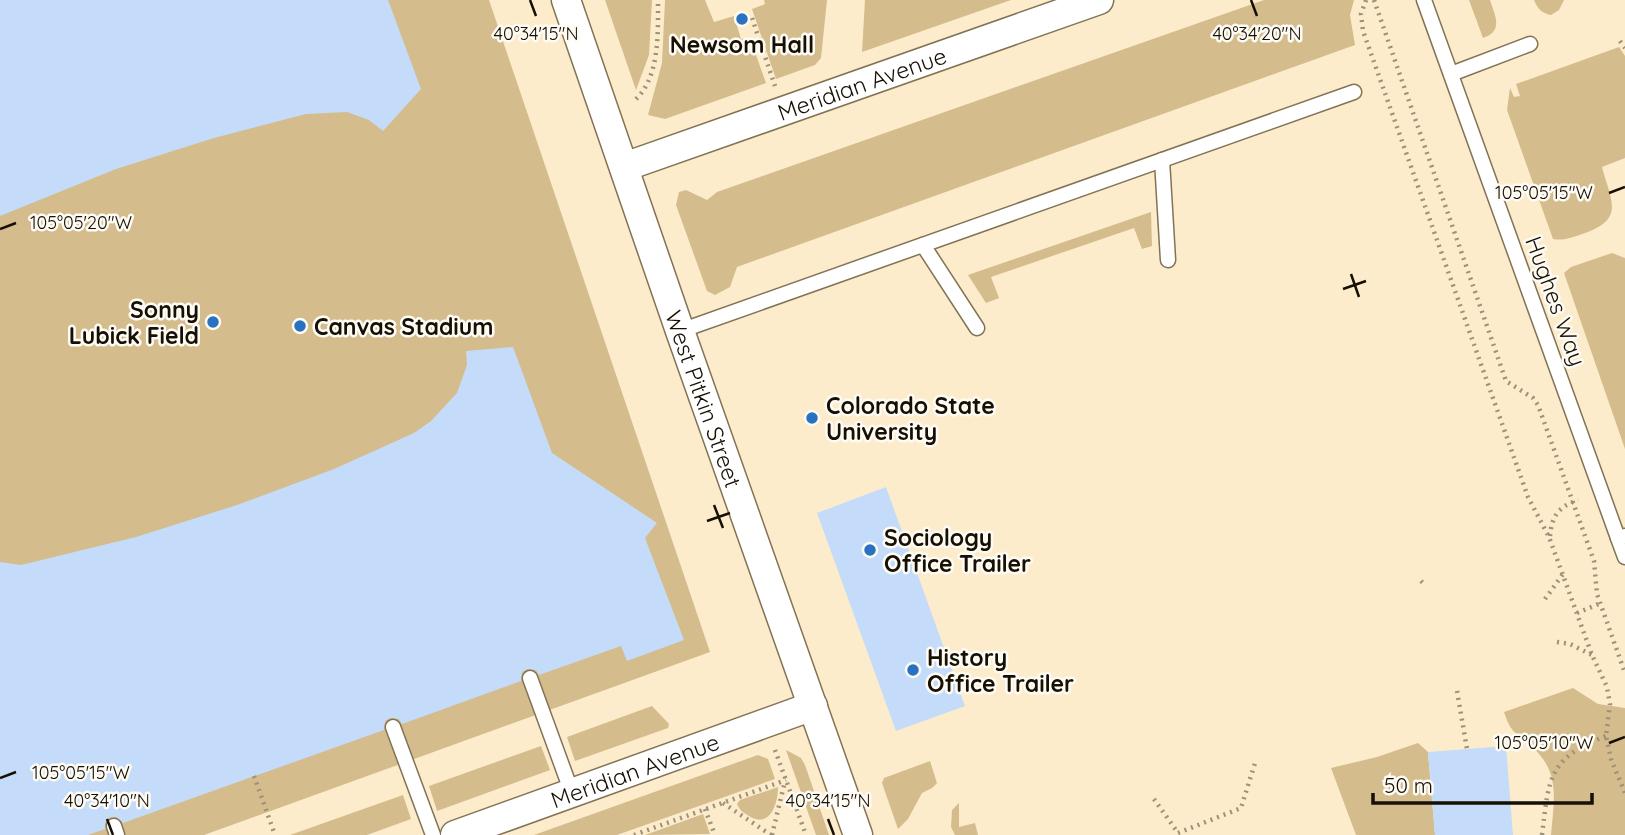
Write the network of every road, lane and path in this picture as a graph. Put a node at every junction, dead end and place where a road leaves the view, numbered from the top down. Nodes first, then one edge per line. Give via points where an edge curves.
1 (566, 0) edge
2 (659, 0) edge
3 (1100, 0) edge
4 (1366, 0) edge
5 (1374, 0) edge
6 (1424, 0) edge
7 (752, 18) dead end
8 (1620, 41) dead end
9 (1530, 44) dead end
10 (1625, 48) edge
11 (1451, 74) junction
12 (776, 87) dead end
13 (1354, 92) dead end
14 (636, 99) dead end
15 (1162, 160) junction
16 (624, 167) junction
17 (923, 245) junction
18 (1168, 260) dead end
19 (977, 328) dead end
20 (680, 331) junction
21 (1575, 501) junction
22 (1549, 537) junction
23 (1622, 537) edge
24 (1625, 557) edge
25 (1563, 574) junction
26 (1545, 599) dead end
27 (1601, 603) junction
28 (1577, 612) junction
29 (1557, 642) dead end
30 (1591, 655) junction
31 (1625, 673) edge
32 (530, 678) dead end
33 (1457, 691) dead end
34 (813, 706) junction
35 (393, 727) dead end
36 (1606, 736) junction
37 (775, 749) dead end
38 (1467, 749) dead end
39 (1255, 763) dead end
40 (254, 776) dead end
41 (786, 780) junction
42 (572, 793) junction
43 (1625, 793) edge
44 (1154, 799) dead end
45 (723, 803) junction
46 (705, 809) junction
47 (1178, 834) edge
48 (275, 835) edge
49 (433, 835) edge
50 (455, 835) edge
51 (634, 835) edge
52 (715, 835) edge
53 (771, 835) edge
54 (806, 835) edge
55 (858, 835) edge
56 (1542, 835) edge

1 - 16 street, West Pitkin Street
2 - 14 path via 655,60 646,89
3 - 16 street, Meridian Avenue
4 - 22 path via 1361,14 1363,31 1528,497
5 - 21 path via 1506,381 1538,405
6 - 11 lane, Hughes Way
7 - 12 path
8 - 10 path
9 - 11 lane
11 - 23 lane, Hughes Way
13 - 15 lane
15 - 17 lane
15 - 18 lane
16 - 20 street, West Pitkin Street
17 - 19 lane
17 - 20 lane
20 - 34 street, West Pitkin Street
21 - 22 path via 1559,509
21 - 27 path via 1594,561
22 - 25 path
23 - 24 lane, Hughes Way
25 - 26 path
25 - 28 path
27 - 28 path
27 - 31 path
28 - 30 path
29 - 30 path
30 - 36 path via 1609,695
32 - 42 lane
33 - 38 path
34 - 42 street, Meridian Avenue
34 - 55 street, West Pitkin Street
35 - 49 lane
36 - 43 path
36 - 56 path via 1557,766 1549,785
37 - 41 path
39 - 47 path via 1241,808
40 - 48 path
41 - 45 path
41 - 53 path
41 - 54 path
42 - 50 street, Meridian Avenue
44 - 47 path
45 - 46 path
45 - 53 path
46 - 51 path
46 - 52 path

